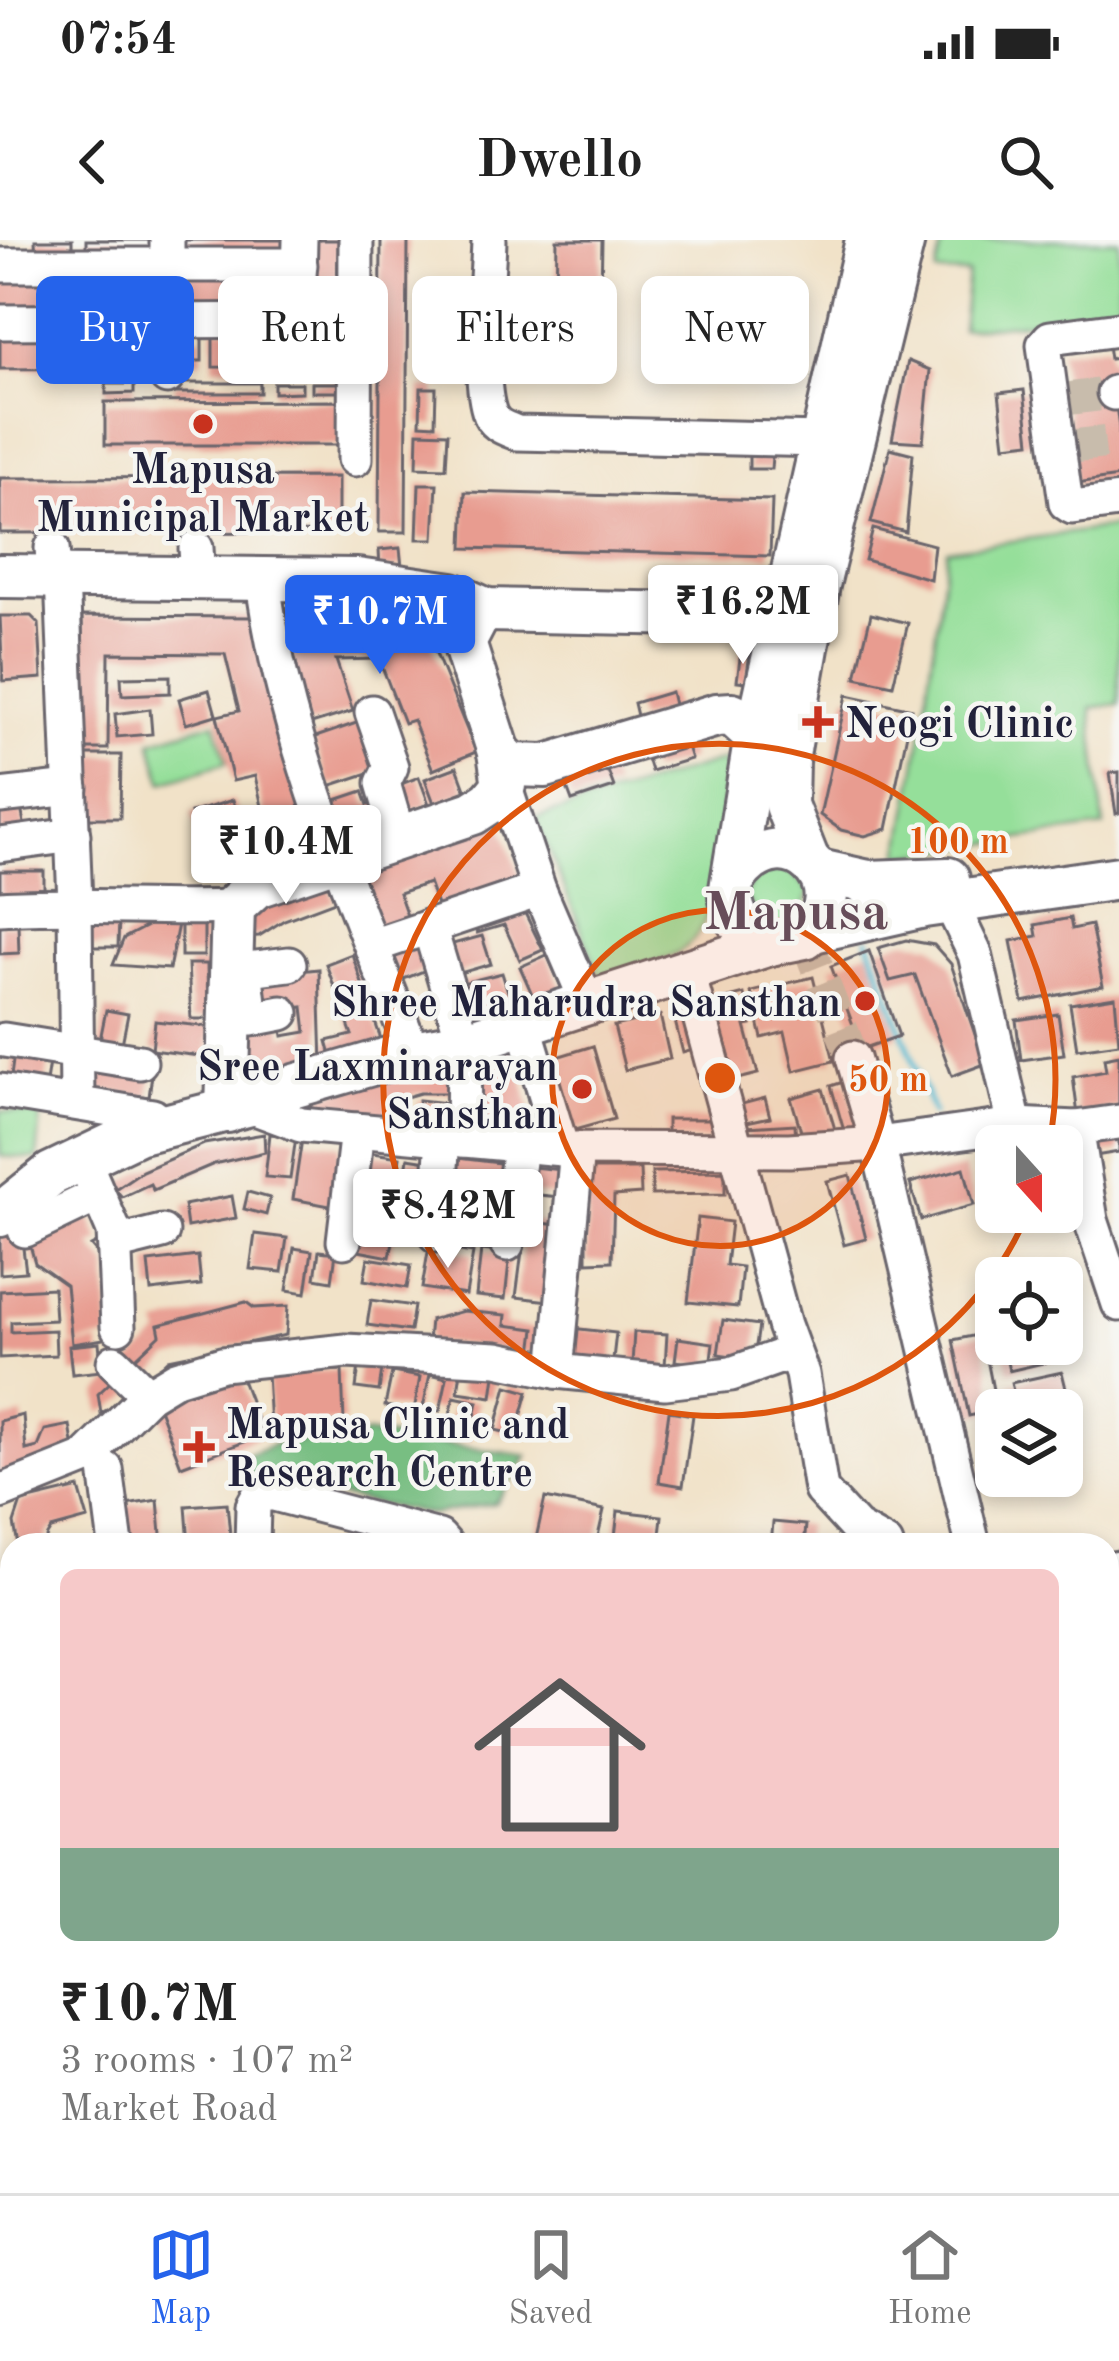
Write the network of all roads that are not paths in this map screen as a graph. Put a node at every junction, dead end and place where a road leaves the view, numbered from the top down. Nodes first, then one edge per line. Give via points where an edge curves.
1 (356, 240) edge
2 (489, 240) edge
3 (866, 240) edge
4 (903, 240) edge
5 (300, 252) edge
6 (167, 253) edge
7 (0, 265) edge
8 (194, 321) edge
9 (0, 322) edge
10 (36, 322) edge
11 (1119, 328) edge
12 (820, 440) junction
13 (355, 460) dead end
14 (1119, 501) edge
15 (59, 573) junction
16 (0, 576) edge
17 (789, 587) junction
18 (0, 594) edge
19 (266, 596) junction
20 (476, 627) junction
21 (372, 712) dead end
22 (756, 736) junction
23 (502, 768) junction
24 (71, 788) junction
25 (0, 796) edge
26 (73, 835) junction
27 (399, 838) junction
28 (0, 845) edge
29 (337, 858) junction
30 (813, 865) junction
31 (735, 877) junction
32 (1118, 878) edge
33 (538, 890) junction
34 (76, 903) junction
35 (951, 904) junction
36 (233, 907) junction
37 (0, 908) edge
38 (429, 926) junction
39 (813, 931) junction
40 (770, 944) junction
41 (372, 946) junction
42 (289, 964) dead end
43 (238, 970) junction
44 (688, 973) junction
45 (588, 1004) junction
46 (282, 1013) dead end
47 (524, 1024) junction
48 (4, 1040) dead end
49 (464, 1043) junction
50 (77, 1052) junction
51 (413, 1052) junction
52 (853, 1058) tunnel mouth
53 (140, 1062) dead end
54 (0, 1090) edge
55 (77, 1101) junction
56 (301, 1105) junction
57 (237, 1108) junction
58 (1119, 1122) edge
59 (1015, 1125) edge
60 (1083, 1127) edge
61 (166, 1128) junction
62 (357, 1130) junction
63 (975, 1131) edge
64 (453, 1140) junction
65 (878, 1144) junction
66 (520, 1146) junction
67 (570, 1149) junction
68 (740, 1152) junction
69 (1083, 1171) edge
70 (94, 1185) junction
71 (20, 1212) edge
72 (114, 1231) junction
73 (162, 1232) dead end
74 (436, 1235) dead end
75 (344, 1240) dead end
76 (508, 1244) dead end
77 (1119, 1304) edge
78 (118, 1327) dead end
79 (794, 1352) junction
80 (114, 1362) dead end
81 (556, 1371) junction
82 (148, 1396) junction
83 (106, 1469) dead end
84 (0, 1492) edge
85 (114, 1533) edge
86 (252, 1533) edge
87 (420, 1533) edge
88 (865, 1533) edge
89 (970, 1533) edge

1 - 13 street
2 - 12 street via 485,369 498,426 517,433
3 - 12 main road
4 - 30 main road via 818,585 787,761 786,805
5 - 6 street
5 - 8 street via 298,320
6 - 7 street
9 - 10 street
11 - 14 street via 1044,345 1059,401 1066,503
12 - 17 main road
15 - 16 main road
15 - 18 main road
15 - 19 main road
15 - 20 main road via 197,563 357,580 452,594
15 - 24 street
17 - 20 main road via 740,615
17 - 22 main road
19 - 20 main road via 357,596
19 - 29 street via 302,756
20 - 23 main road
21 - 27 street via 391,767 383,783
22 - 23 main road via 732,715 717,716 546,766
22 - 31 main road
23 - 27 main road via 490,802
23 - 33 street
24 - 25 street
24 - 26 street
26 - 28 street
26 - 34 street
27 - 29 main road
29 - 36 main road via 256,886
29 - 41 street
30 - 31 main road via 778,849 746,862
30 - 32 main road via 868,882
30 - 39 main road via 826,891
31 - 40 main road via 734,914 743,930
32 - 35 main road
33 - 38 street
33 - 45 street
34 - 36 street
34 - 37 street
34 - 50 street
35 - 39 main road
35 - 59 street via 975,954
36 - 43 main road
38 - 41 street
38 - 49 street
39 - 40 main road
40 - 44 main road
41 - 51 street
42 - 43 street
43 - 46 street via 251,1019
43 - 57 main road
44 - 45 main road
44 - 68 street
45 - 47 main road
47 - 49 main road
47 - 67 street
48 - 50 street
49 - 51 main road
49 - 64 street
50 - 53 street
50 - 55 street
51 - 56 main road
52 - 65 street
54 - 55 street
55 - 61 street via 153,1116
56 - 57 main road
56 - 62 street
57 - 61 main road
58 - 60 street
61 - 70 main road
61 - 71 main road via 137,1132 51,1174
62 - 64 street
62 - 75 street
63 - 65 street
64 - 66 street
64 - 74 street
65 - 68 street
65 - 89 street
66 - 67 street
66 - 76 street
67 - 68 street
67 - 81 street
68 - 79 street
69 - 77 street
70 - 71 main road via 59,1188
70 - 72 street
72 - 73 street via 126,1240
72 - 78 street
79 - 81 street via 731,1374 665,1382
79 - 88 street via 821,1490
80 - 82 street
81 - 82 street via 497,1359 346,1351 221,1356
82 - 84 street via 86,1458
83 - 85 street
86 - 87 street via 253,1506 271,1493

